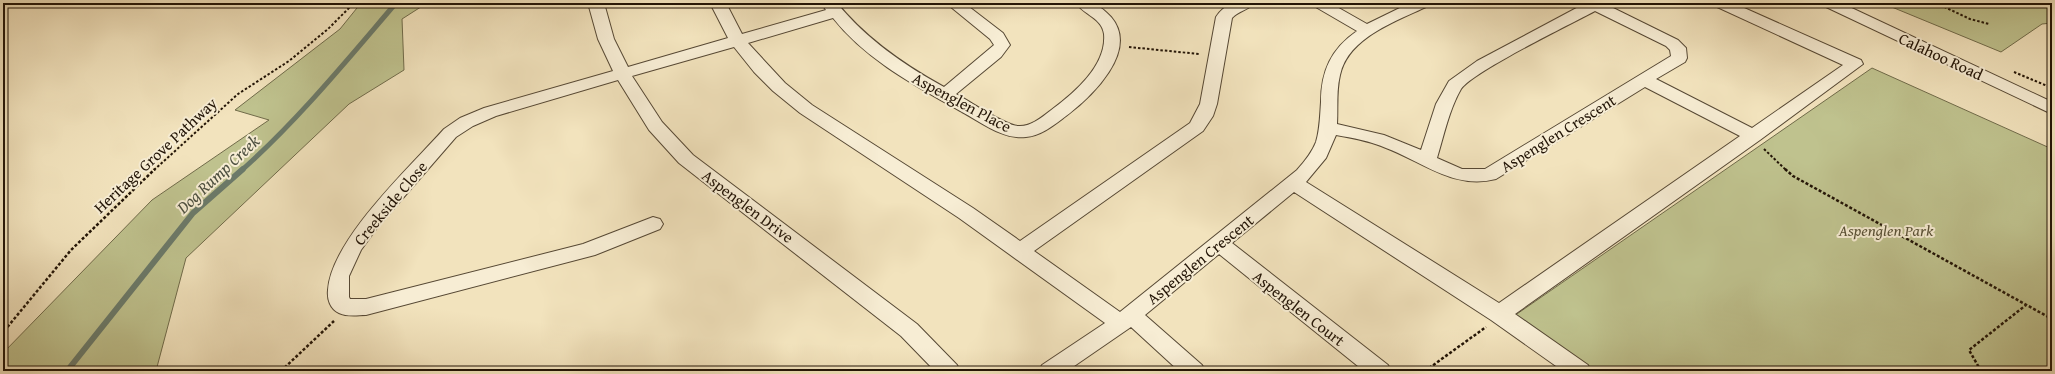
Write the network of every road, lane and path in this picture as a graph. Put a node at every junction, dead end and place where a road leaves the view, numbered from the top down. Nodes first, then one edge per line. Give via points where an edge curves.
1 (354, 3) edge
2 (596, 3) edge
3 (718, 3) edge
4 (954, 3) edge
5 (1084, 3) edge
6 (1246, 3) edge
7 (1319, 3) edge
8 (1423, 3) edge
9 (1720, 3) edge
10 (1829, 3) edge
11 (1833, 3) edge
12 (1936, 3) edge
13 (1593, 4) edge
14 (833, 8) edge
15 (1989, 24) dead end
16 (1368, 31) junction
17 (738, 41) junction
18 (1124, 47) dead end
19 (1216, 55) junction
20 (623, 75) junction
21 (1645, 80) junction
22 (945, 95) junction
23 (2052, 96) edge
24 (2052, 109) edge
25 (1328, 128) junction
26 (1751, 138) junction
27 (1427, 161) junction
28 (1293, 183) junction
29 (653, 224) dead end
30 (1219, 244) junction
31 (1021, 250) junction
32 (2026, 305) junction
33 (345, 307) junction
34 (1498, 314) junction
35 (1126, 319) junction
36 (2052, 319) edge
37 (3, 350) edge
38 (281, 371) edge
39 (949, 371) edge
40 (1050, 371) edge
41 (1194, 371) edge
42 (1380, 371) edge
43 (1425, 371) edge
44 (1580, 371) edge
45 (1980, 371) edge

1 - 37 path, Heritage Grove Pathway via 328,29 294,56 238,94 160,164 71,250 5,330
2 - 20 street, Aspenglen Drive via 606,39
3 - 17 street
4 - 22 street via 996,36 1002,45 996,54
5 - 22 street, Aspenglen Place via 1108,23 1111,31 1108,55 1091,85 1040,126 1025,132 1008,129
6 - 19 street via 1230,10 1224,17
7 - 16 street
8 - 16 street, Aspenglen Crescent
9 - 26 street via 1855,64
10 - 24 street, Calahoo Road
11 - 23 street, Calahoo Road
12 - 15 path via 1970,19
13 - 21 street, Aspenglen Crescent via 1678,48 1678,58
13 - 27 street via 1462,79 1445,104
14 - 17 street, Aspenglen Place
14 - 22 street, Aspenglen Place via 862,39 885,58
16 - 25 street, Aspenglen Crescent via 1347,47 1330,74
17 - 20 street, Aspenglen Place
17 - 31 street via 764,73 806,109
18 - 19 path
19 - 31 street via 1208,106 1203,120 1197,127
20 - 33 street, Creekside Close via 483,114 450,133 370,223 352,248 339,276 338,299
20 - 39 street, Aspenglen Drive via 655,126 686,159 909,330
21 - 26 street
21 - 27 street, Aspenglen Crescent via 1489,175 1472,177 1454,174
25 - 27 street, Aspenglen Crescent via 1378,139 1408,150
25 - 28 street, Aspenglen Crescent via 1320,152 1304,174
26 - 32 path via 1793,176
26 - 34 street
28 - 30 street, Aspenglen Crescent
28 - 34 street
29 - 33 street via 588,250 366,308
30 - 35 street, Aspenglen Crescent
30 - 42 street, Aspenglen Court
31 - 35 street
32 - 36 path
32 - 45 path via 1970,350
33 - 38 path via 330,326
34 - 43 path via 1495,321
34 - 44 street
35 - 40 street, Aspenglen Crescent
35 - 41 street

